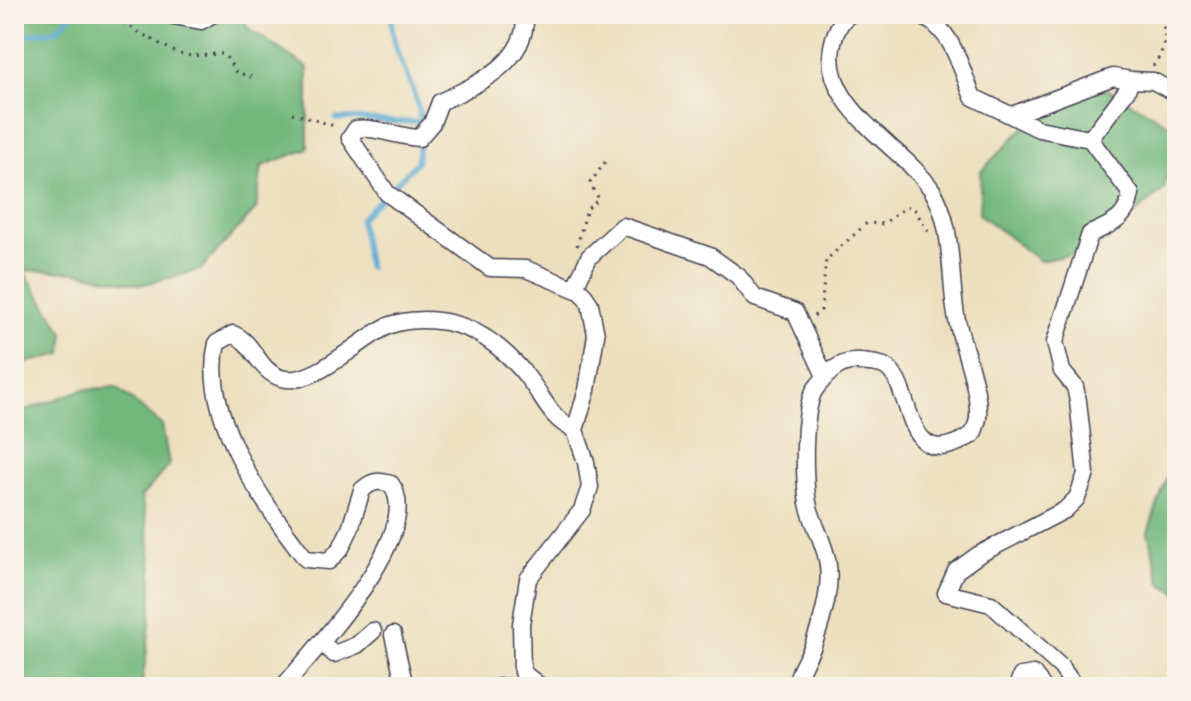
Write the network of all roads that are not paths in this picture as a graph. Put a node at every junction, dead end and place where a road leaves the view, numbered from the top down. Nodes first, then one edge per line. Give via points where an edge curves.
1 (163, 14) edge
2 (213, 14) edge
3 (525, 14) edge
4 (851, 14) edge
5 (915, 14) edge
6 (1136, 80) junction
7 (1177, 94) edge
8 (1012, 115) junction
9 (1090, 139) junction
10 (578, 282) junction
11 (825, 376) junction
12 (575, 430) junction
13 (373, 631) dead end
14 (393, 635) dead end
15 (321, 642) junction
16 (283, 687) edge
17 (411, 687) edge
18 (499, 687) edge
19 (509, 687) edge
20 (541, 687) edge
21 (796, 687) edge
22 (1017, 687) edge
23 (1043, 687) edge
24 (1075, 687) edge

1 - 2 street via 201,21
3 - 10 street via 526,28 509,61 485,80 440,102 419,138 366,128 356,129 350,138 387,193 490,268 526,269
4 - 11 street via 836,32 830,54 842,95 932,190 948,247 956,316 978,416 973,434 958,444 923,440 894,375 883,365 851,361
5 - 8 street via 943,28 973,97
6 - 7 street via 1153,81
6 - 8 street via 1113,77
6 - 9 street
8 - 9 street via 1039,129
9 - 24 street via 1131,194 1120,219 1090,234 1055,342 1062,371 1075,387 1086,474 1077,498 1065,510 978,555 956,571 946,593 991,604 1061,667
10 - 11 street via 589,257 623,226 710,256 738,276 755,298 795,312
10 - 12 street via 590,304 596,335
11 - 21 street via 812,393 806,453 808,504 828,561 826,605
12 - 15 street via 556,421 513,362 478,332 453,323 420,319 389,326 293,381 259,364 243,338 225,336 217,343 212,362 220,415 243,462 306,559 329,561 341,548 369,483 391,484 399,497 394,534 359,595
12 - 20 street via 590,487 582,510 528,579 521,624 522,672
13 - 15 street via 334,654
14 - 17 street via 405,687
15 - 16 street
18 - 19 street
22 - 23 street via 1021,676 1033,674

